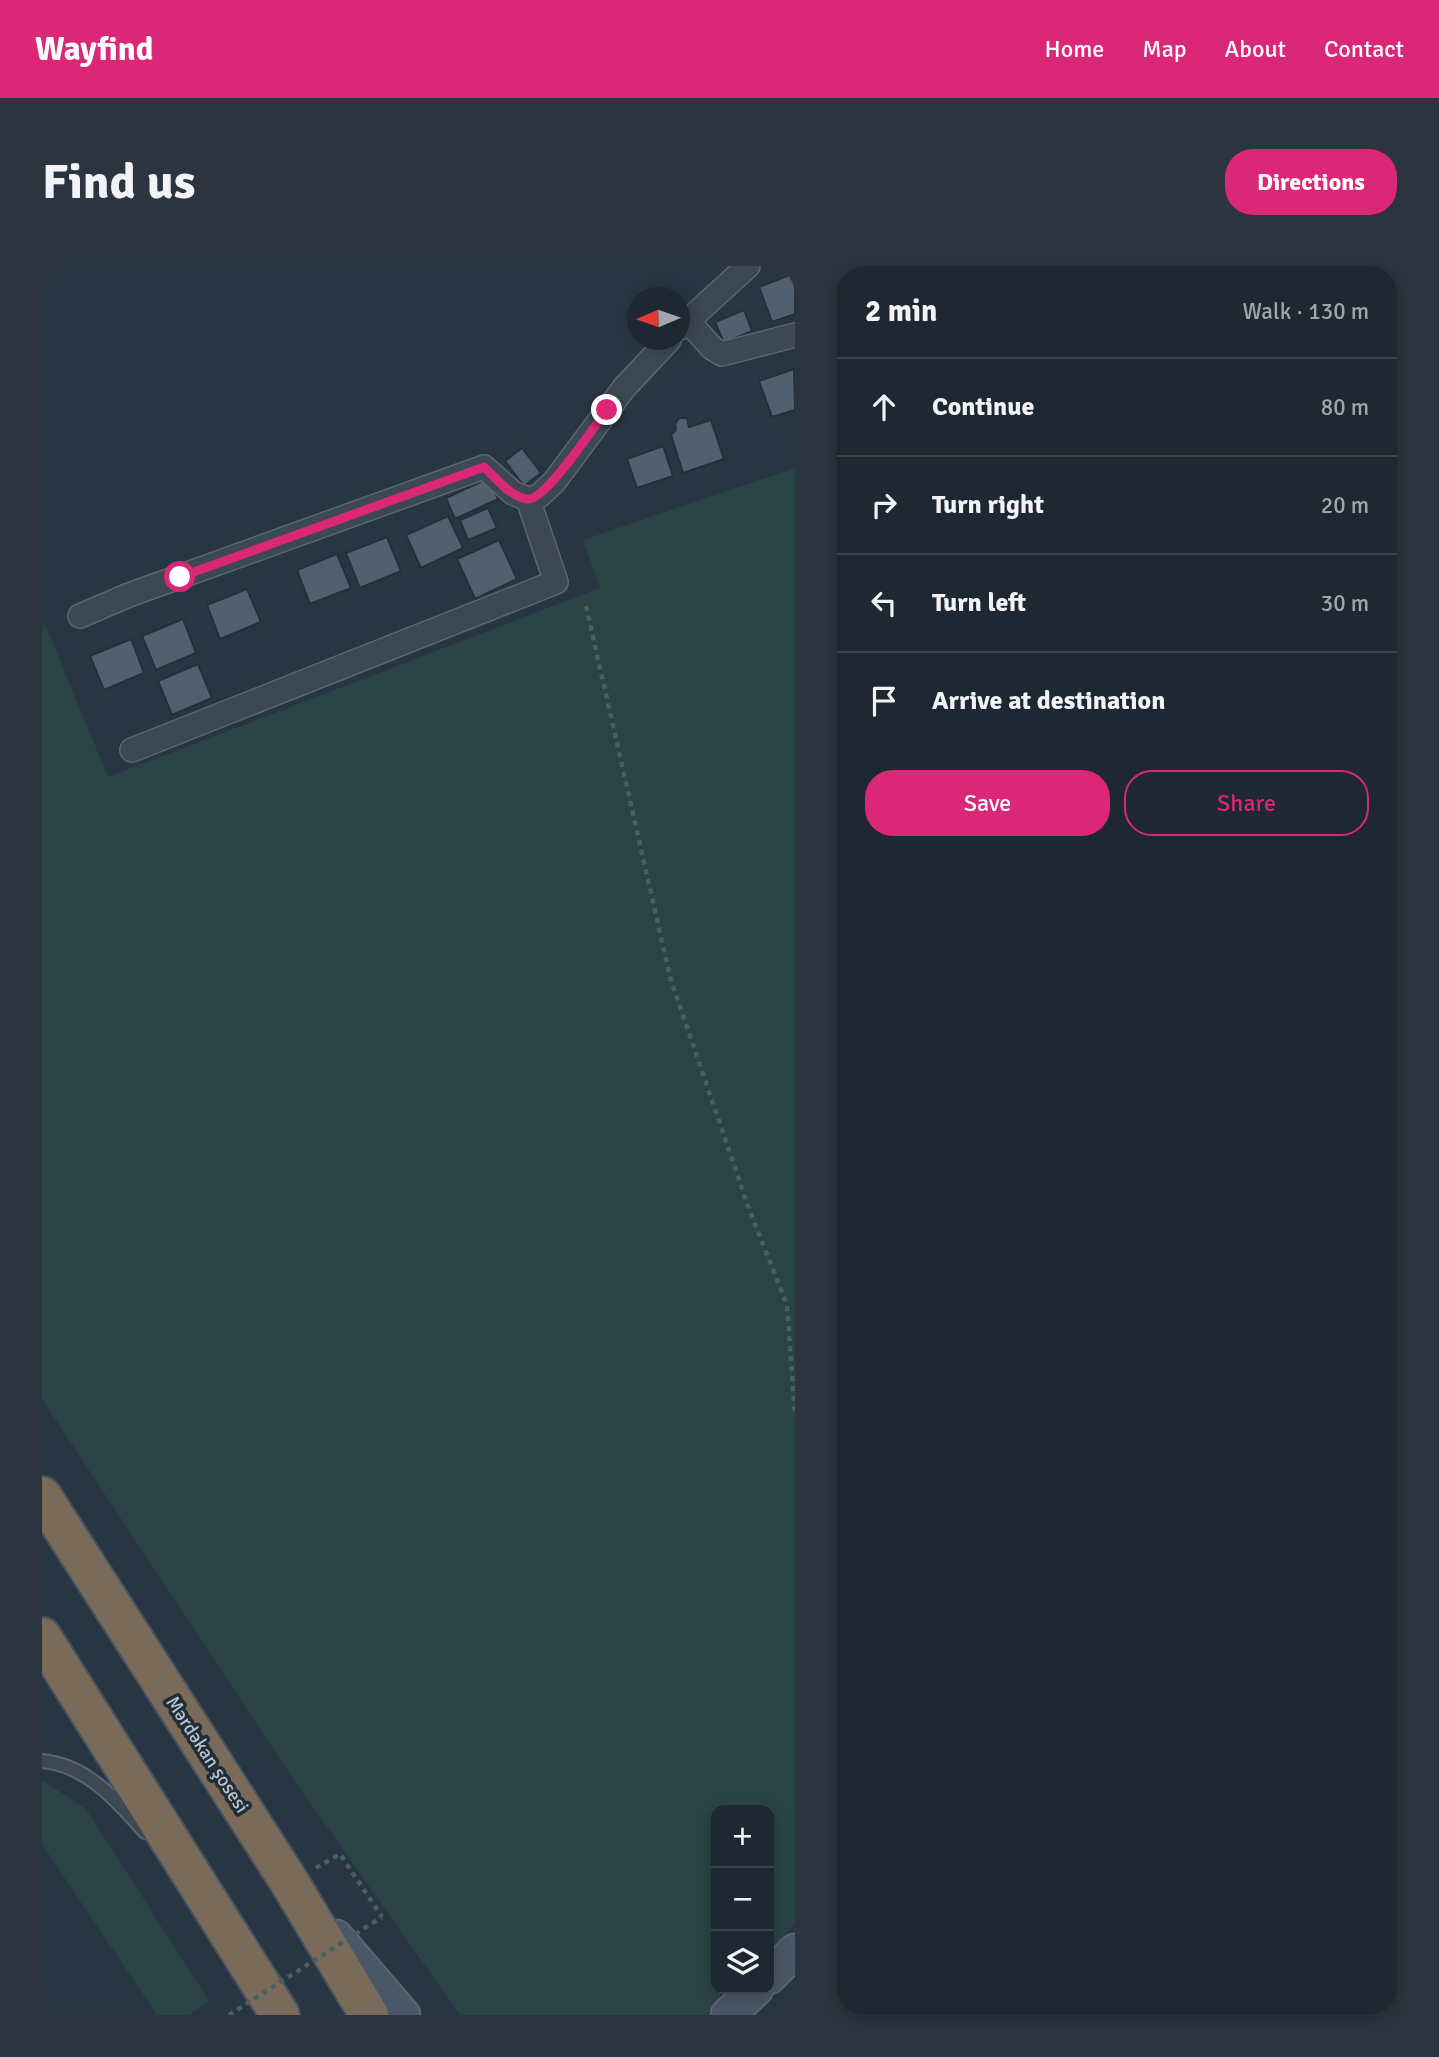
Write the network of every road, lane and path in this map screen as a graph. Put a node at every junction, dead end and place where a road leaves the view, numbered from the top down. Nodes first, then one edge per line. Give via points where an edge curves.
1 (748, 266) edge
2 (690, 318) edge
3 (690, 330) edge
4 (795, 335) edge
5 (660, 350) edge
6 (528, 499) junction
7 (586, 606) dead end
8 (80, 616) dead end
9 (132, 750) dead end
10 (795, 1415) edge
11 (42, 1496) edge
12 (42, 1637) edge
13 (42, 1760) edge
14 (340, 1854) dead end
15 (290, 1883) junction
16 (204, 1894) junction
17 (795, 1951) edge
18 (774, 1972) edge
19 (751, 1994) edge
20 (229, 2015) edge
21 (279, 2015) edge
22 (369, 2015) edge
23 (403, 2015) edge
24 (728, 2015) edge

1 - 2 street
3 - 4 street via 723,354
5 - 6 street via 624,388 554,482 539,496
6 - 8 street via 513,493 484,467
6 - 9 street via 556,582
7 - 10 path via 670,977 787,1306
11 - 15 highway, Mərdəkan şosesi
12 - 16 highway
13 - 16 lane via 77,1769 94,1781
14 - 20 path, bridge via 382,1917
15 - 22 highway, Mərdəkan şosesi
15 - 23 main road
16 - 21 highway
17 - 18 main road
19 - 24 main road

